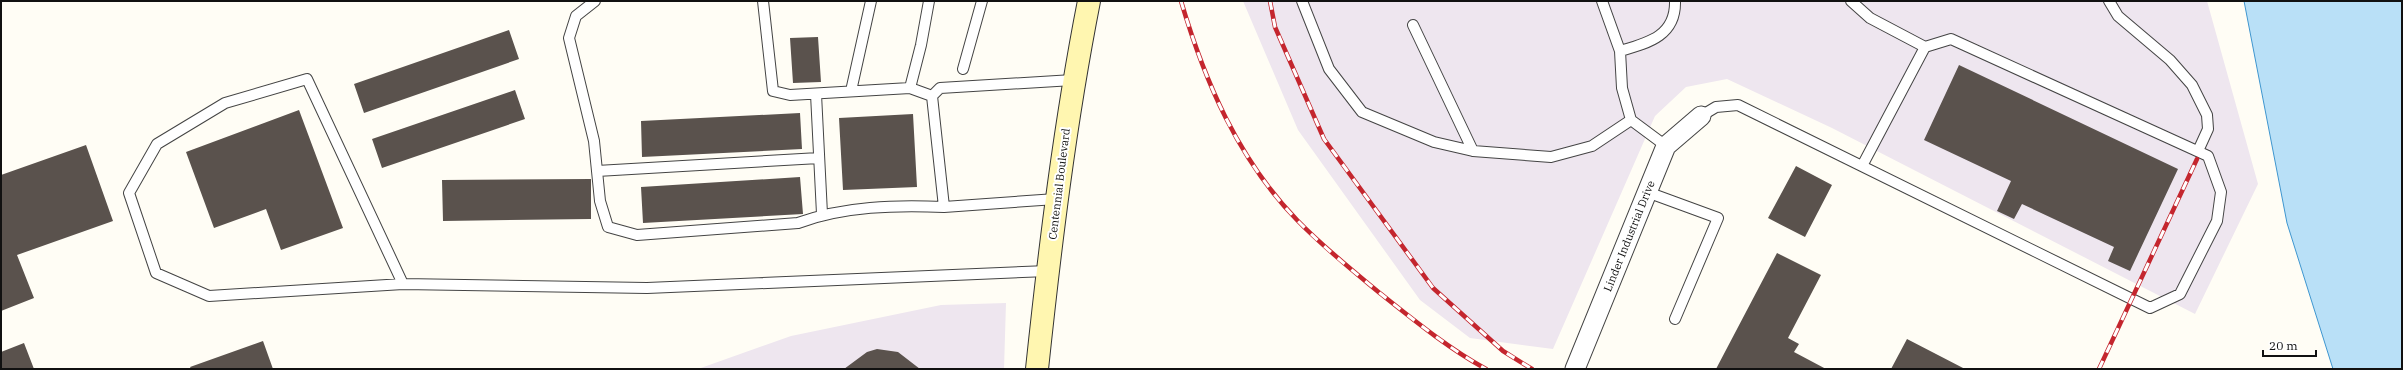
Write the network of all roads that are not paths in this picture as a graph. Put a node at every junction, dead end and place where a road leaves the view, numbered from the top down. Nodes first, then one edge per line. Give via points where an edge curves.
1 (595, 1) edge
2 (763, 1) edge
3 (871, 1) edge
4 (929, 1) edge
5 (982, 1) edge
6 (1089, 1) edge
7 (1302, 1) edge
8 (1602, 1) edge
9 (1675, 1) edge
10 (1850, 1) edge
11 (2109, 1) edge
12 (1413, 25) dead end
13 (1925, 47) junction
14 (1620, 51) junction
15 (962, 69) dead end
16 (1073, 80) junction
17 (910, 88) junction
18 (851, 91) junction
19 (816, 94) junction
20 (932, 96) junction
21 (1700, 116) joint
22 (1631, 120) junction
23 (1666, 146) junction
24 (1473, 151) junction
25 (2198, 151) junction
26 (819, 158) junction
27 (1862, 166) junction
28 (597, 171) junction
29 (1647, 192) junction
30 (1056, 199) junction
31 (944, 207) junction
32 (822, 214) junction
33 (1048, 271) junction
34 (403, 284) junction
35 (1675, 319) dead end
36 (1037, 369) edge
37 (1575, 369) edge

1 - 28 lane via 576,16 569,38 594,141
2 - 19 lane via 773,91 790,95
3 - 18 lane
4 - 17 lane
5 - 15 lane
6 - 16 main road, Centennial Boulevard
7 - 24 lane via 1329,69 1362,112 1434,142
8 - 14 lane
9 - 14 lane via 1675,12 1665,32 1649,43
10 - 13 lane via 1870,18
11 - 25 lane via 2118,16 2170,60 2192,85 2207,115 2208,129
12 - 24 lane
13 - 25 lane via 1951,39
13 - 27 lane
14 - 22 lane via 1622,88
16 - 20 lane via 940,88
16 - 30 main road, Centennial Boulevard
17 - 18 lane
17 - 20 lane
18 - 19 lane
19 - 26 lane
20 - 31 lane
21 - 23 street, Linder Industrial Drive
21 - 27 lane via 1716,106 1738,105
22 - 23 lane
22 - 24 lane via 1592,146 1551,157
23 - 29 street, Linder Industrial Drive
25 - 27 lane via 2208,156 2221,192 2217,221 2180,294 2150,308
26 - 28 lane
26 - 32 lane
28 - 32 lane via 600,201 608,227 637,235 798,224
29 - 35 lane via 1718,218
29 - 37 street, Linder Industrial Drive
30 - 31 lane
30 - 33 main road, Centennial Boulevard
31 - 32 lane via 903,206
33 - 34 lane via 647,288
33 - 36 main road, Centennial Boulevard
34 - 34 lane via 209,296 156,273 129,193 157,144 225,103 307,79

